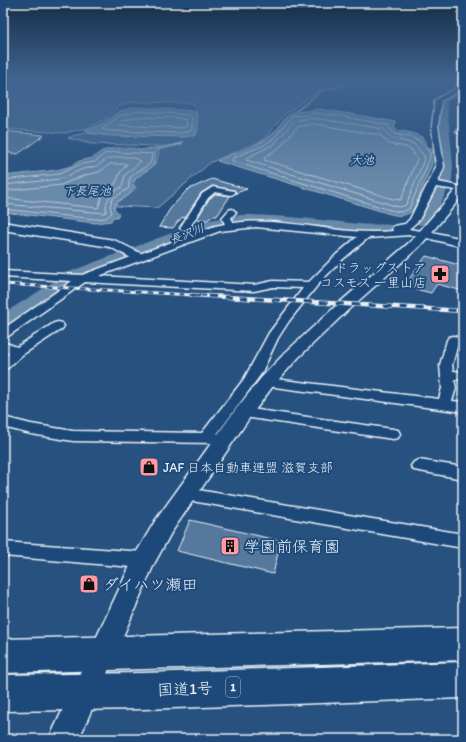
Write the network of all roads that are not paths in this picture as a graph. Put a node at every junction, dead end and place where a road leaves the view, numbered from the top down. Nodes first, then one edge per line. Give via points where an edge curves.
1 (436, 115) edge
2 (433, 184) junction
3 (462, 189) edge
4 (231, 194) dead end
5 (3, 226) edge
6 (397, 233) junction
7 (424, 234) junction
8 (198, 235) junction
9 (365, 235) junction
10 (463, 243) edge
11 (137, 257) junction
12 (3, 274) edge
13 (82, 279) junction
14 (310, 285) junction
15 (58, 326) dead end
16 (3, 334) edge
17 (453, 340) dead end
18 (3, 346) edge
19 (18, 352) junction
20 (3, 365) edge
21 (447, 374) junction
22 (463, 376) edge
23 (267, 382) junction
24 (444, 405) junction
25 (463, 408) edge
26 (243, 413) junction
27 (3, 422) edge
28 (393, 434) dead end
29 (216, 438) junction
30 (419, 466) dead end
31 (463, 473) edge
32 (186, 494) junction
33 (463, 541) edge
34 (3, 549) edge
35 (144, 560) junction
36 (463, 644) edge
37 (103, 653) junction
38 (3, 656) edge
39 (463, 680) edge
40 (85, 692) junction
41 (3, 693) edge
42 (64, 739) edge

1 - 2 street via 435,126 440,167
2 - 3 street
2 - 6 street via 414,220 408,226 398,228
3 - 7 street
4 - 8 street via 213,189 205,196 186,228
5 - 11 street via 114,244
6 - 7 street
6 - 9 street via 384,236
7 - 10 street
7 - 23 street via 292,355
8 - 9 street via 218,228 230,220 263,224 305,224
8 - 11 street
9 - 14 street via 331,263
11 - 13 street
12 - 13 street
13 - 14 street via 254,288 272,284
13 - 16 street via 57,302
14 - 29 street via 274,335
15 - 19 street
17 - 21 street via 446,365
18 - 19 street
19 - 20 street
21 - 22 street
21 - 24 street via 449,388
23 - 24 street
23 - 26 street
24 - 25 street
26 - 28 street
26 - 29 street
27 - 29 street via 73,436
29 - 32 street
30 - 31 street
32 - 33 street
32 - 35 street via 162,527
34 - 35 street
35 - 37 street
36 - 37 highway
37 - 38 highway
37 - 40 street
39 - 40 highway, 国道1号 / 1
40 - 41 highway, 国道1号 / 1
40 - 42 street

